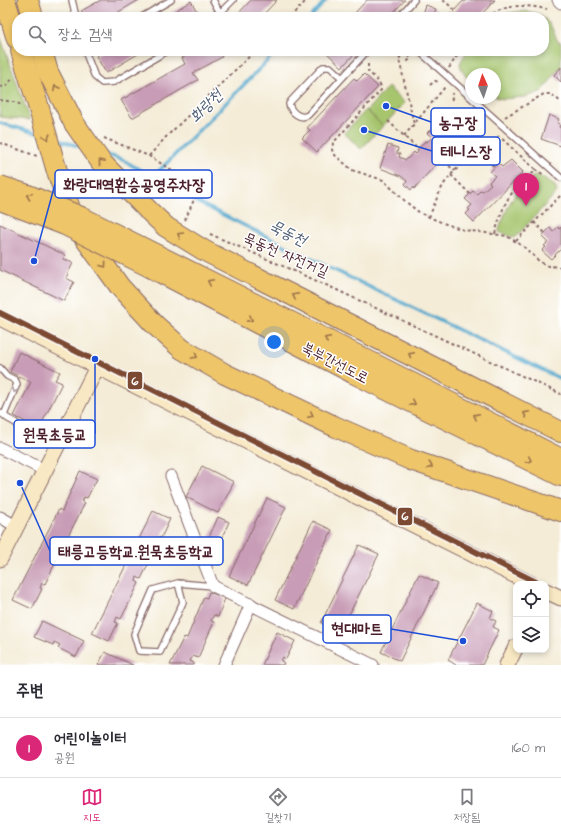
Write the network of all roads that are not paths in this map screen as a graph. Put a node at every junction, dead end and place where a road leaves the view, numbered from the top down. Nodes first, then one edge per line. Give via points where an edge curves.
1 (5, 0) edge
2 (28, 0) edge
3 (79, 0) edge
4 (171, 0) edge
5 (213, 0) edge
6 (233, 0) edge
7 (414, 0) edge
8 (558, 0) edge
9 (72, 2) edge
10 (561, 3) edge
11 (32, 12) edge
12 (75, 12) edge
13 (151, 12) edge
14 (217, 12) edge
15 (221, 12) edge
16 (403, 12) edge
17 (12, 23) edge
18 (23, 56) edge
19 (43, 56) edge
20 (87, 56) edge
21 (158, 56) edge
22 (362, 56) edge
23 (425, 56) edge
24 (342, 78) junction
25 (561, 178) edge
26 (0, 186) edge
27 (0, 200) edge
28 (0, 318) edge
29 (357, 365) junction
30 (98, 367) junction
31 (0, 368) edge
32 (2, 414) edge
33 (561, 432) edge
34 (25, 440) dead end
35 (0, 448) edge
36 (561, 459) edge
37 (44, 470) junction
38 (171, 476) dead end
39 (561, 476) edge
40 (561, 511) edge
41 (0, 518) edge
42 (16, 526) junction
43 (0, 559) edge
44 (526, 581) edge
45 (178, 583) junction
46 (214, 586) junction
47 (549, 592) edge
48 (561, 598) edge
49 (251, 604) junction
50 (513, 653) edge
51 (224, 665) edge
52 (373, 665) edge
53 (507, 665) edge

1 - 17 highway
2 - 11 highway
3 - 9 lane
4 - 13 lane
5 - 14 lane
6 - 15 lane
7 - 16 lane
8 - 10 street
9 - 12 lane
18 -> 40 highway, bridge via 38,105 65,171 76,226 120,286 155,325 182,349 225,374 411,460
33 -> 19 highway, bridge via 205,251 166,227 101,162 74,123 48,72
20 - 21 lane via 95,77 102,83 108,83
22 - 24 lane
23 - 25 lane
24 - 24 lane via 305,117 292,110 289,104 291,100 323,68 330,67
29 -> 26 highway, 북부간선도로, bridge via 81,217
27 -> 29 highway, 북부간선도로, bridge via 65,225
28 - 30 main road
36 -> 29 highway, 북부간선도로
29 -> 39 highway, 북부간선도로
30 - 37 main road
30 - 44 main road
31 -> 32 lane via 7,376 16,380 17,384
32 - 34 lane via 17,425
35 - 37 street
37 - 42 main road
38 - 46 street
41 - 42 street
42 - 43 main road
45 - 45 lane via 153,590 134,634 139,651 160,652 183,602
45 - 46 lane
46 - 49 street
47 - 48 main road
49 - 51 street
49 - 52 street
50 - 53 main road

